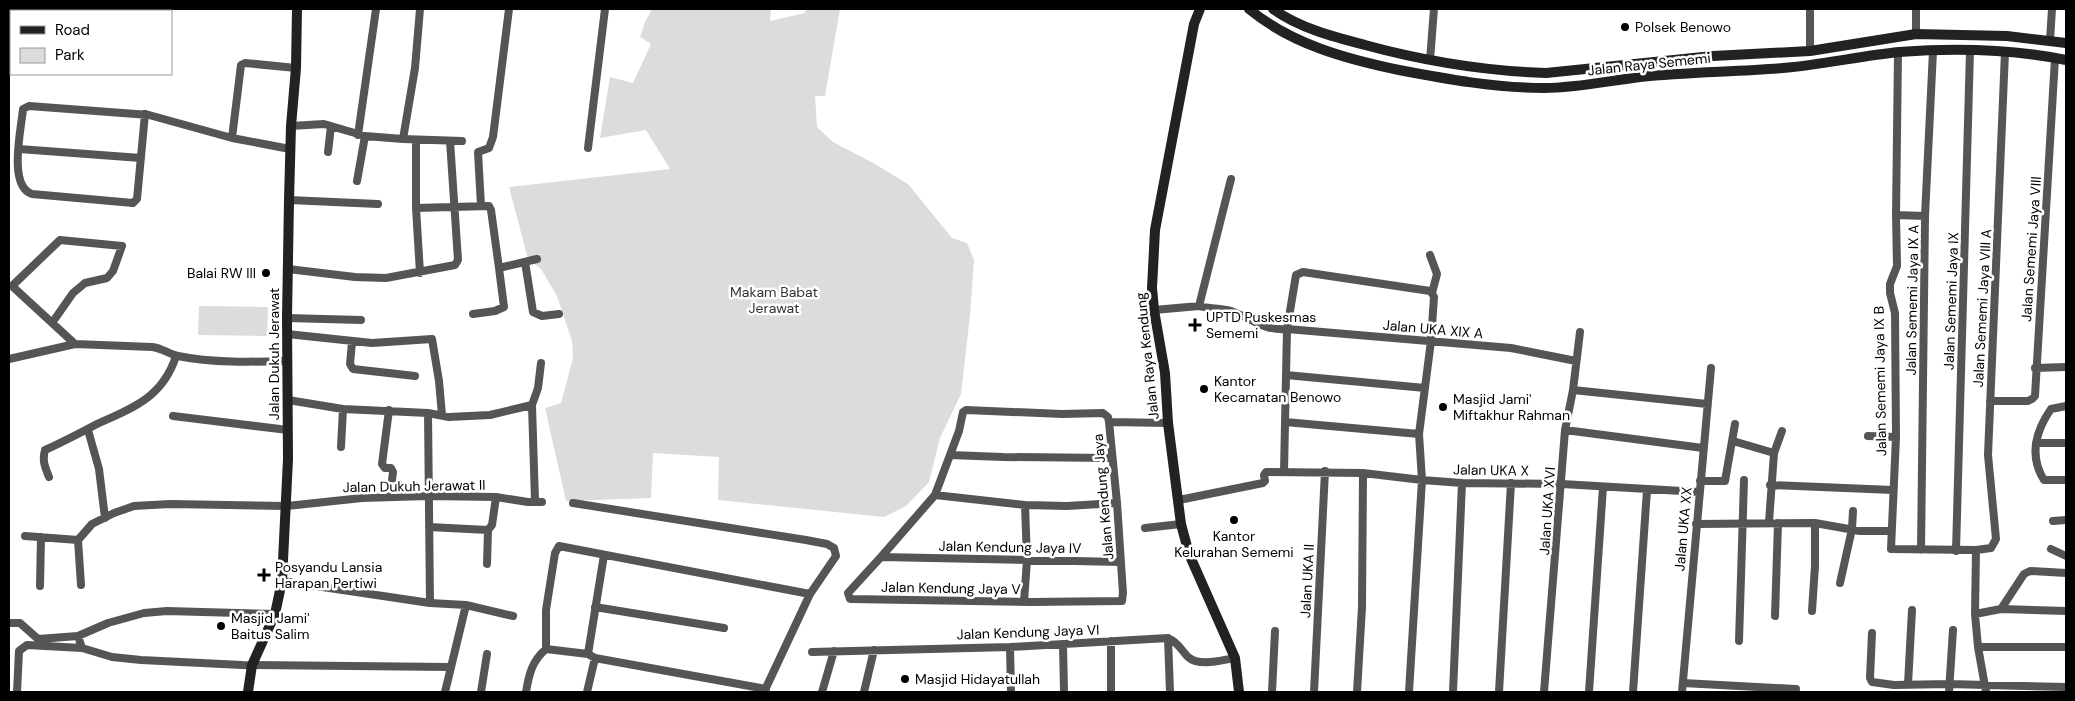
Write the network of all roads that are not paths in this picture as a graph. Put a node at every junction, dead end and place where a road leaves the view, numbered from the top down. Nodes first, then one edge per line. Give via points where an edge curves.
1 (296, 9) edge
2 (376, 9) edge
3 (420, 9) edge
4 (509, 9) edge
5 (605, 9) edge
6 (1200, 9) edge
7 (1249, 9) edge
8 (1272, 9) edge
9 (1434, 9) edge
10 (1810, 9) edge
11 (1916, 9) edge
12 (2052, 9) edge
13 (1916, 34) junction
14 (2050, 40) junction
15 (2066, 43) edge
16 (1810, 51) junction
17 (1933, 51) junction
18 (1970, 51) junction
19 (1898, 52) junction
20 (2005, 52) junction
21 (2055, 58) junction
22 (1430, 60) junction
23 (2066, 60) edge
24 (296, 68) junction
25 (1485, 69) junction
26 (1483, 83) junction
27 (146, 114) junction
28 (291, 126) junction
29 (331, 126) junction
30 (361, 135) junction
31 (232, 138) junction
32 (403, 139) junction
33 (416, 140) junction
34 (450, 141) junction
35 (462, 141) dead end
36 (588, 148) dead end
37 (19, 149) junction
38 (290, 149) junction
39 (328, 152) dead end
40 (141, 158) junction
41 (1230, 179) dead end
42 (357, 181) dead end
43 (289, 200) junction
44 (378, 204) dead end
45 (481, 206) junction
46 (455, 207) junction
47 (416, 208) junction
48 (1896, 215) junction
49 (1925, 216) junction
50 (1430, 255) dead end
51 (537, 259) dead end
52 (525, 262) junction
53 (499, 268) junction
54 (288, 269) junction
55 (420, 273) junction
56 (11, 286) edge
57 (1432, 294) junction
58 (1199, 306) junction
59 (1154, 310) junction
60 (473, 314) dead end
61 (559, 314) dead end
62 (287, 318) junction
63 (361, 320) dead end
64 (52, 323) junction
65 (1287, 329) junction
66 (1580, 332) dead end
67 (287, 334) junction
68 (1431, 341) junction
69 (352, 342) junction
70 (75, 344) junction
71 (176, 356) junction
72 (9, 359) edge
73 (287, 361) junction
74 (1576, 361) junction
75 (541, 363) dead end
76 (2066, 367) edge
77 (1711, 368) dead end
78 (2036, 368) junction
79 (1286, 375) junction
80 (415, 376) dead end
81 (1425, 388) junction
82 (1573, 390) junction
83 (288, 400) junction
84 (1990, 401) junction
85 (1707, 404) junction
86 (532, 405) junction
87 (2066, 406) edge
88 (343, 408) junction
89 (389, 410) junction
90 (428, 413) junction
91 (442, 415) junction
92 (173, 416) dead end
93 (1109, 422) junction
94 (1285, 422) junction
95 (1168, 423) junction
96 (1735, 424) dead end
97 (88, 430) junction
98 (288, 430) junction
99 (1565, 430) junction
100 (1782, 431) dead end
101 (1419, 434) junction
102 (1868, 436) dead end
103 (1896, 437) junction
104 (1733, 441) junction
105 (2036, 443) junction
106 (2066, 443) edge
107 (341, 447) dead end
108 (1703, 448) junction
109 (1774, 453) junction
110 (950, 455) junction
111 (1112, 458) junction
112 (1284, 471) junction
113 (1325, 471) junction
114 (1363, 473) junction
115 (49, 477) dead end
116 (1422, 480) junction
117 (1744, 480) dead end
118 (2066, 480) edge
119 (1700, 481) junction
120 (1462, 483) junction
121 (1511, 483) junction
122 (1562, 484) junction
123 (1770, 485) junction
124 (1603, 487) junction
125 (1647, 490) junction
126 (1893, 490) junction
127 (1699, 492) junction
128 (935, 495) junction
129 (428, 496) junction
130 (390, 497) junction
131 (496, 497) junction
132 (1179, 500) junction
133 (573, 503) dead end
134 (1117, 503) junction
135 (1025, 505) junction
136 (287, 506) junction
137 (1853, 510) dead end
138 (105, 518) junction
139 (2066, 520) edge
140 (2053, 521) dead end
141 (1769, 522) junction
142 (1778, 523) junction
143 (1815, 523) junction
144 (1182, 524) junction
145 (1696, 524) junction
146 (1743, 524) junction
147 (429, 527) junction
148 (1145, 528) dead end
149 (1849, 528) junction
150 (488, 530) junction
151 (1891, 531) junction
152 (25, 536) dead end
153 (41, 537) junction
154 (78, 540) junction
155 (2051, 549) dead end
156 (1921, 550) junction
157 (1976, 550) junction
158 (1956, 551) junction
159 (604, 555) junction
160 (2066, 556) edge
161 (881, 557) junction
162 (1027, 560) junction
163 (1121, 562) junction
164 (488, 564) dead end
165 (2066, 572) edge
166 (282, 581) junction
167 (1840, 583) dead end
168 (81, 585) dead end
169 (40, 586) dead end
170 (810, 594) junction
171 (1123, 599) joint
172 (1024, 602) junction
173 (430, 603) junction
174 (466, 604) junction
175 (595, 607) junction
176 (2001, 609) junction
177 (1912, 610) dead end
178 (1812, 611) dead end
179 (2066, 611) edge
180 (275, 614) junction
181 (1975, 614) junction
182 (513, 616) dead end
183 (1775, 616) dead end
184 (9, 623) edge
185 (724, 628) dead end
186 (1953, 630) dead end
187 (1275, 631) dead end
188 (1872, 633) dead end
189 (78, 636) junction
190 (1168, 638) junction
191 (1740, 640) dead end
192 (1111, 641) junction
193 (40, 642) junction
194 (1062, 644) junction
195 (1010, 647) junction
196 (1978, 647) junction
197 (2066, 647) edge
198 (82, 648) junction
199 (546, 649) junction
200 (874, 650) junction
201 (834, 651) junction
202 (812, 652) dead end
203 (487, 654) dead end
204 (588, 654) junction
205 (596, 658) junction
206 (1235, 658) junction
207 (252, 665) junction
208 (450, 667) junction
209 (1683, 683) junction
210 (1908, 684) junction
211 (1949, 684) junction
212 (2066, 687) edge
213 (1796, 689) dead end
214 (1894, 689) edge
215 (1986, 689) edge
216 (765, 691) edge
217 (17, 692) edge
218 (248, 692) edge
219 (445, 692) edge
220 (481, 692) edge
221 (526, 692) edge
222 (587, 692) edge
223 (822, 692) edge
224 (864, 692) edge
225 (1011, 692) edge
226 (1064, 692) edge
227 (1111, 692) edge
228 (1170, 692) edge
229 (1239, 692) edge
230 (1272, 692) edge
231 (1314, 692) edge
232 (1357, 692) edge
233 (1409, 692) edge
234 (1453, 692) edge
235 (1499, 692) edge
236 (1544, 692) edge
237 (1589, 692) edge
238 (1633, 692) edge
239 (1682, 692) edge
240 (1948, 692) edge

1 - 24 main road, Jalan Dukuh Jerawat
2 - 30 street
3 - 32 street
4 - 45 street via 493,137 489,148 478,152
5 - 36 street
6 - 59 main road, Jalan Raya Kendung via 1194,24 1155,230
7 - 26 main road, Jalan Raya Sememi via 1275,28 1342,57
8 - 22 main road, Jalan Raya Sememi via 1337,38
9 - 22 street
10 - 16 street
11 - 13 street
12 - 14 street
13 - 14 main road, Jalan Raya Sememi
13 - 16 main road, Jalan Raya Sememi
14 - 15 main road, Jalan Raya Sememi
16 - 25 main road, Jalan Raya Sememi via 1713,56 1546,74
17 - 18 main road, Jalan Raya Sememi
17 - 19 main road, Jalan Raya Sememi
17 - 49 street, Jalan Sememi Jaya IX A
18 - 20 main road, Jalan Raya Sememi
18 - 158 street, Jalan Sememi Jaya IX
19 - 26 main road, Jalan Raya Sememi via 1784,68 1640,77 1546,88
19 - 48 street, Jalan Sememi Jaya IX B
20 - 21 main road, Jalan Raya Sememi
20 - 84 street, Jalan Sememi Jaya VIII A
21 - 23 main road, Jalan Raya Sememi
21 - 78 street, Jalan Sememi Jaya VIII
22 - 25 main road, Jalan Raya Sememi
24 - 28 main road, Jalan Dukuh Jerawat
24 - 31 street via 241,65
25 - 26 main road
27 - 31 street
27 - 37 street via 29,106 23,109
27 - 40 street
28 - 29 street
28 - 38 main road, Jalan Dukuh Jerawat
29 - 30 street
29 - 39 street
30 - 32 street
30 - 42 street
31 - 38 street
32 - 33 street
33 - 34 street
33 - 47 street
34 - 35 street
34 - 46 street
37 - 40 street
37 - 40 street via 18,176 28,192 129,204 137,199
38 - 43 main road, Jalan Dukuh Jerawat
41 - 58 street
43 - 44 street
43 - 54 main road, Jalan Dukuh Jerawat
45 - 46 street
45 - 53 street via 492,210
46 - 47 street
46 - 55 street via 458,263
47 - 55 street
48 - 49 street
48 - 103 street, Jalan Sememi Jaya IX B via 1897,266 1890,284 1894,313
49 - 156 street, Jalan Sememi Jaya IX A
50 - 57 street via 1437,274
51 - 52 street
52 - 53 street
52 - 61 street via 533,312 542,316
53 - 60 street via 504,307
54 - 55 street via 386,278
54 - 62 main road, Jalan Dukuh Jerawat
56 - 64 street
56 - 64 street via 60,240 122,246 107,278 86,283 73,293
57 - 65 street via 1430,291 1302,272 1295,278
57 - 68 street
58 - 59 street, Jalan UKA XIX A
58 - 65 street, Jalan UKA XIX A via 1229,311 1276,330
59 - 95 main road, Jalan Raya Kendung via 1165,373
62 - 63 street
62 - 67 main road, Jalan Dukuh Jerawat
64 - 70 street
65 - 68 street, Jalan UKA XIX A
65 - 79 street
66 - 74 street, Jalan UKA XVI
67 - 69 street
67 - 73 main road, Jalan Dukuh Jerawat
68 - 74 street, Jalan UKA XIX A via 1511,348
68 - 81 street
69 - 80 street via 350,364 354,369
69 - 91 street via 432,339
70 - 71 street via 162,348
70 - 72 street
71 - 73 street
71 - 97 street via 159,389
73 - 83 main road, Jalan Dukuh Jerawat
74 - 82 street, Jalan UKA XVI
75 - 86 street
76 - 78 street
77 - 85 street, Jalan UKA XX
78 - 84 street, Jalan Sememi Jaya VIII via 2035,396 2032,399
79 - 81 street
79 - 94 street
81 - 101 street
82 - 85 street
82 - 99 street, Jalan UKA XVI
83 - 88 street
83 - 98 main road, Jalan Dukuh Jerawat
84 - 157 street, Jalan Sememi Jaya VIII A via 1988,455 1996,539 1991,548
85 - 108 street, Jalan UKA XX
86 - 91 street via 490,415
86 - 131 street, Jalan Dukuh Jerawat II via 539,501
87 - 105 street via 2051,409
88 - 89 street
88 - 107 street
89 - 90 street
89 - 130 street via 382,464 393,472
90 - 91 street
90 - 129 street
92 - 98 street
93 - 95 street, Jalan Kendung Jaya
93 - 110 street via 1103,413 966,410
93 - 111 street, Jalan Kendung Jaya
94 - 101 street
94 - 112 street
95 - 132 main road, Jalan Raya Kendung
96 - 104 street
97 - 115 street via 45,450 44,465
97 - 138 street
98 - 136 main road, Jalan Dukuh Jerawat
99 - 108 street
99 - 122 street, Jalan UKA XVI
100 - 109 street
101 - 116 street
102 - 103 street
103 - 126 street, Jalan Sememi Jaya IX B
104 - 109 street
104 - 119 street via 1726,481
105 - 106 street
105 - 118 street via 2035,462 2044,480
108 - 119 street, Jalan UKA XX
109 - 123 street
110 - 111 street
110 - 128 street
111 - 134 street, Jalan Kendung Jaya
112 - 113 street, Jalan UKA X
112 - 132 street via 1266,472 1263,483
113 - 114 street, Jalan UKA X
113 - 231 street, Jalan UKA II
114 - 116 street, Jalan UKA X
114 - 232 street via 1362,607
116 - 120 street, Jalan UKA X
116 - 233 street
117 - 146 street
119 - 127 street, Jalan UKA XX
120 - 121 street, Jalan UKA X
120 - 234 street
121 - 122 street, Jalan UKA X
121 - 235 street
122 - 124 street, Jalan UKA X
122 - 236 street, Jalan UKA XVI
123 - 126 street
123 - 141 street
124 - 125 street, Jalan UKA X
124 - 237 street
125 - 127 street, Jalan UKA X
125 - 238 street
126 - 151 street, Jalan Sememi Jaya IX B
127 - 145 street, Jalan UKA XX
128 - 135 street
128 - 161 street
129 - 130 street, Jalan Dukuh Jerawat II
129 - 131 street, Jalan Dukuh Jerawat II
129 - 147 street
130 - 136 street, Jalan Dukuh Jerawat II
131 - 150 street via 492,526
132 - 144 main road, Jalan Raya Kendung
133 - 170 street via 827,544 834,548 836,556
134 - 135 street
134 - 163 street, Jalan Kendung Jaya
135 - 162 street
136 - 138 street, Jalan Dukuh Jerawat II via 134,506
136 - 166 main road, Jalan Dukuh Jerawat
137 - 149 street
138 - 154 street, Jalan Dukuh Jerawat II via 92,524
139 - 140 street
141 - 142 street
141 - 146 street
142 - 143 street
142 - 183 street
143 - 149 street
143 - 178 street
144 - 148 street
144 - 206 main road, Jalan Raya Kendung via 1189,554
145 - 146 street
145 - 209 street, Jalan UKA XX
146 - 191 street
147 - 150 street
147 - 173 street
149 - 151 street
149 - 167 street
150 - 164 street
151 - 156 street via 1892,550
152 - 153 street
153 - 154 street
153 - 169 street
154 - 168 street
155 - 160 street
156 - 158 street
157 - 158 street
157 - 181 street
159 - 170 street
159 - 175 street
159 - 199 street via 564,546 556,549 546,610
161 - 162 street, Jalan Kendung Jaya IV
161 - 172 street, Jalan Kendung Jaya V via 848,593 850,600
162 - 163 street, Jalan Kendung Jaya IV
162 - 172 street
163 - 171 street, Jalan Kendung Jaya
165 - 176 street via 2030,571 2024,574
166 - 173 street
166 - 180 main road, Jalan Dukuh Jerawat
170 - 216 street
171 - 172 street, Jalan Kendung Jaya V via 1119,602
173 - 174 street
174 - 182 street
174 - 208 street
175 - 185 street
175 - 204 street
176 - 179 street
176 - 181 street
177 - 210 street
180 - 189 street via 144,613
180 - 207 main road, Jalan Dukuh Jerawat
181 - 196 street
184 - 193 street via 20,623
186 - 211 street
187 - 230 street
188 - 214 street via 1870,680
189 - 193 street
189 - 198 street
190 - 192 street, Jalan Kendung Jaya VI
190 - 206 street via 1192,660
190 - 228 street
192 - 194 street, Jalan Kendung Jaya VI
192 - 227 street
193 - 198 street
193 - 217 street via 19,651
194 - 195 street, Jalan Kendung Jaya VI
194 - 226 street
195 - 200 street, Jalan Kendung Jaya VI
195 - 225 street
196 - 197 street
196 - 215 street
198 - 207 street via 112,657 141,660
199 - 204 street
199 - 221 street via 532,664
200 - 201 street, Jalan Kendung Jaya VI
200 - 224 street
201 - 202 street, Jalan Kendung Jaya VI
201 - 223 street
203 - 220 street
204 - 205 street
205 - 216 street
205 - 222 street
206 - 229 main road, Jalan Raya Kendung
207 - 208 street
207 - 218 main road, Jalan Dukuh Jerawat
208 - 219 street
209 - 213 street
209 - 239 street, Jalan UKA XX
210 - 211 street
210 - 214 street
211 - 215 street
211 - 240 street
212 - 215 street

